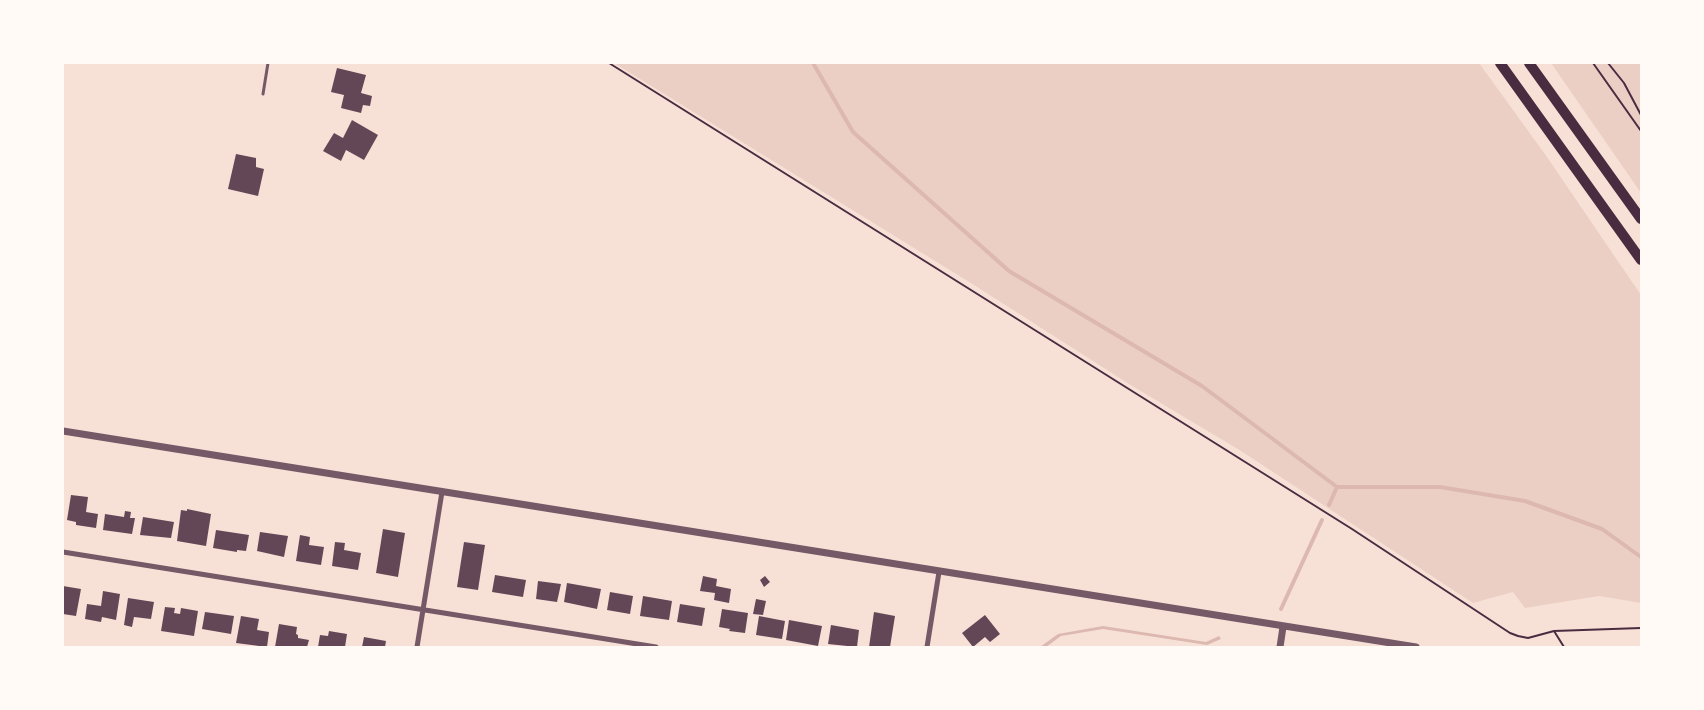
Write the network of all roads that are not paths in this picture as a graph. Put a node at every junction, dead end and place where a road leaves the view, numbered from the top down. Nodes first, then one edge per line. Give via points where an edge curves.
1 (268, 63) edge
2 (1500, 63) edge
3 (1529, 63) edge
4 (263, 94) dead end
5 (1641, 219) edge
6 (1641, 260) edge
7 (63, 431) edge
8 (442, 492) junction
9 (63, 552) edge
10 (939, 572) junction
11 (423, 610) junction
12 (1283, 627) junction
13 (417, 647) edge
14 (656, 647) edge
15 (927, 647) edge
16 (1280, 647) edge
17 (1416, 647) edge

1 - 4 lane
2 - 6 highway
3 - 5 highway
7 - 8 street
8 - 10 street
8 - 11 street
9 - 11 street
10 - 12 street
10 - 15 street
11 - 13 street
11 - 14 street
12 - 16 street
12 - 17 street

